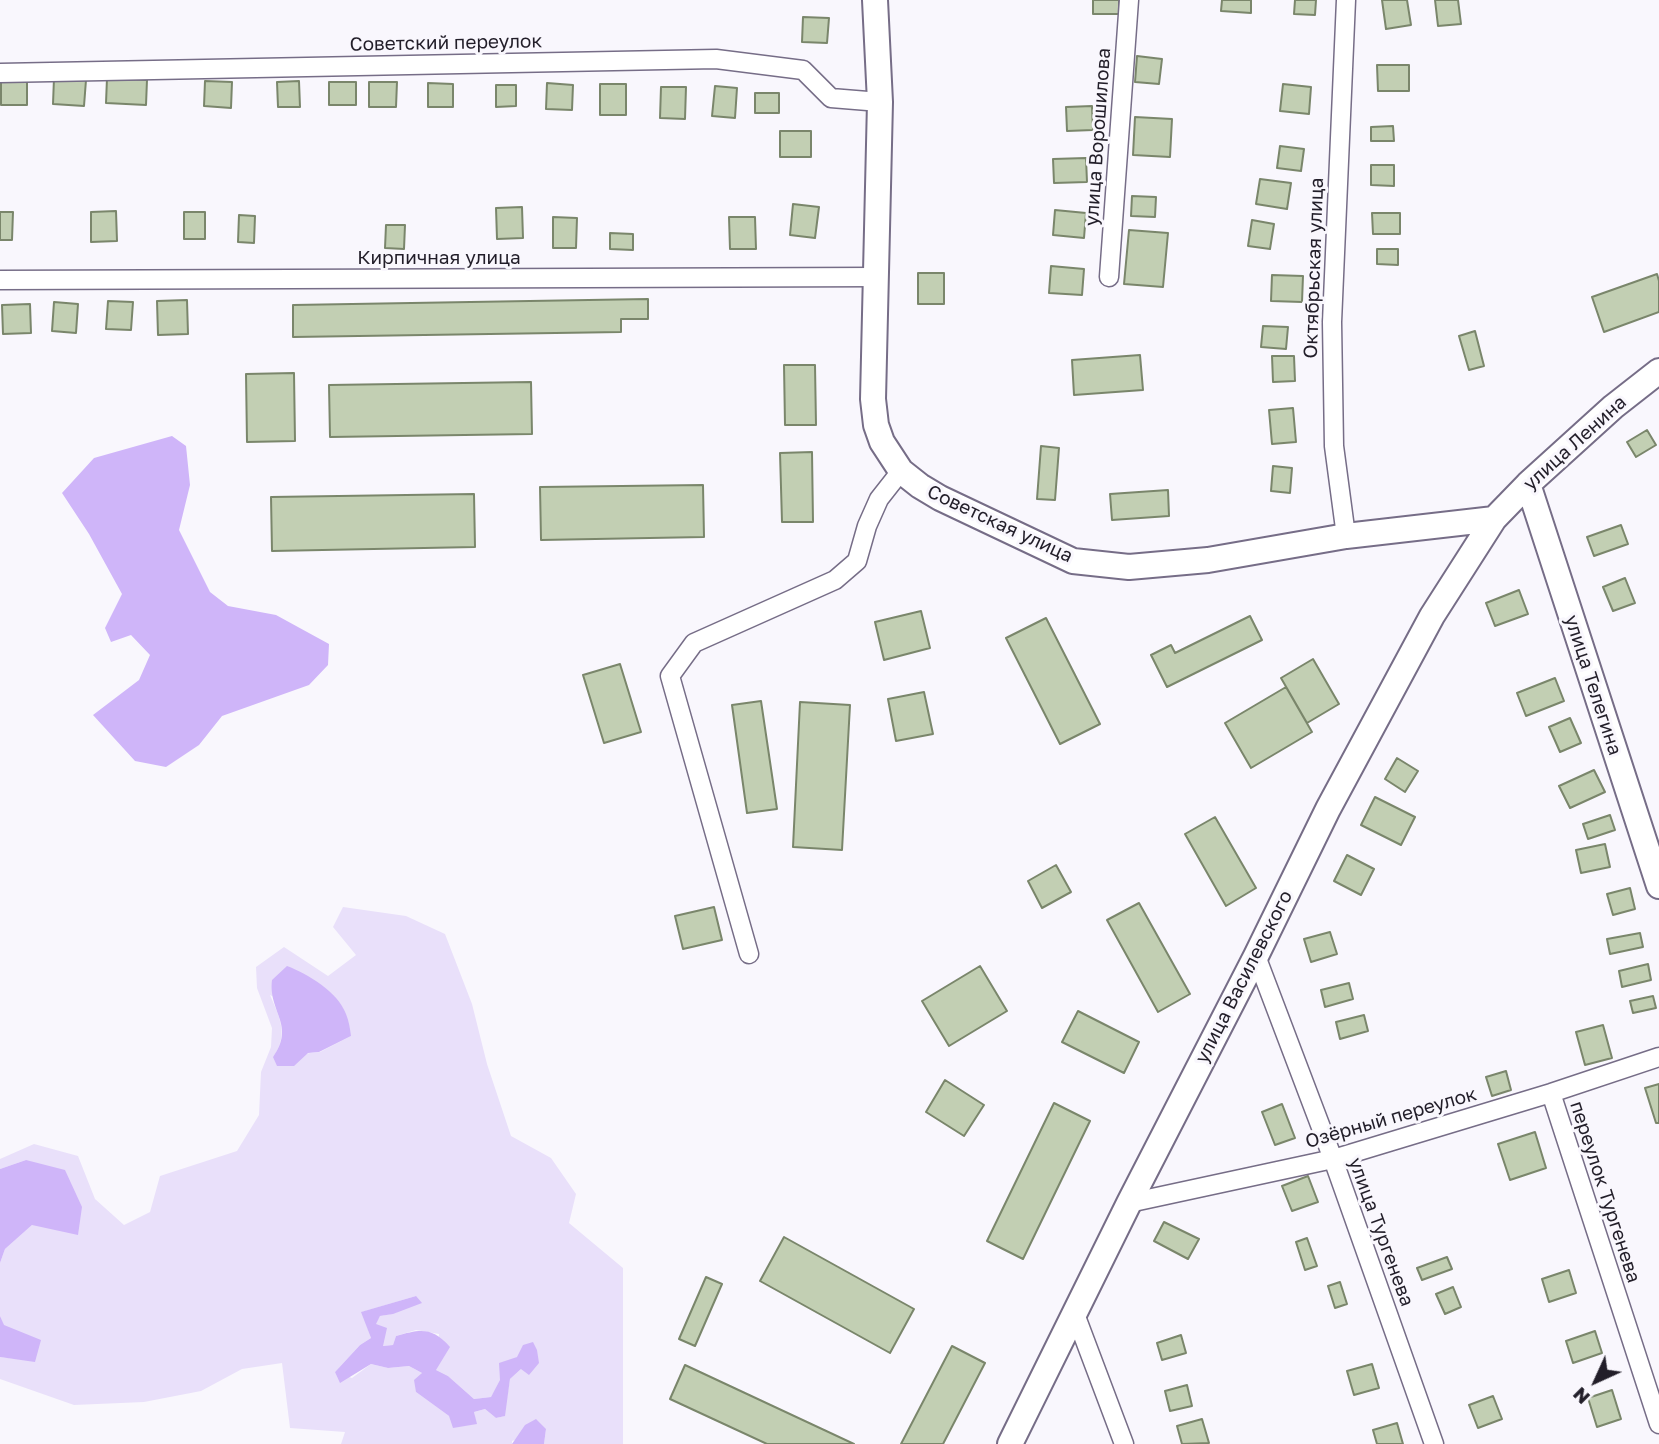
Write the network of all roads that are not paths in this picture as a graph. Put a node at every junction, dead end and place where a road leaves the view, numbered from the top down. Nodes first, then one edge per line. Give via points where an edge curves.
1 (875, 0) edge
2 (1129, 0) edge
3 (1346, 0) edge
4 (0, 73) edge
5 (880, 102) junction
6 (878, 277) junction
7 (1109, 277) dead end
8 (0, 280) edge
9 (1659, 371) edge
10 (901, 471) junction
11 (1528, 484) junction
12 (1494, 519) junction
13 (1346, 536) junction
14 (1659, 886) edge
15 (749, 954) dead end
16 (1256, 956) junction
17 (1659, 1057) edge
18 (1550, 1093) junction
19 (1333, 1159) junction
20 (1129, 1203) junction
21 (1075, 1314) junction
22 (1659, 1424) edge
23 (1010, 1444) edge
24 (1124, 1444) edge
25 (1434, 1444) edge

1 - 5 street, Советская улица
2 - 7 street, улица Ворошилова
3 - 13 street, Октябрьская улица via 1332,323 1334,446
4 - 5 street, Советский переулок via 716,59 803,70 831,98
5 - 6 street, Советская улица
6 - 8 street, Кирпичная улица
6 - 10 street, Советская улица via 873,343 876,425
9 - 11 street, улица Ленина
10 - 13 street, Советская улица via 940,498 1073,561 1129,567 1208,560
10 - 15 street via 880,499 857,561 835,580 694,643 670,676
11 - 12 street, улица Ленина
11 - 14 street, улица Телегина
12 - 13 street, Советская улица
12 - 16 street, улица Василевского via 1432,616 1328,809
16 - 19 street, улица Тургенева
16 - 20 street, улица Василевского
17 - 18 street, Озёрный переулок
18 - 19 street, Озёрный переулок
18 - 22 street, переулок Тургенева
19 - 20 street, Озёрный переулок
19 - 25 street, улица Тургенева
20 - 21 street, улица Василевского
21 - 23 street, улица Василевского
21 - 24 street

